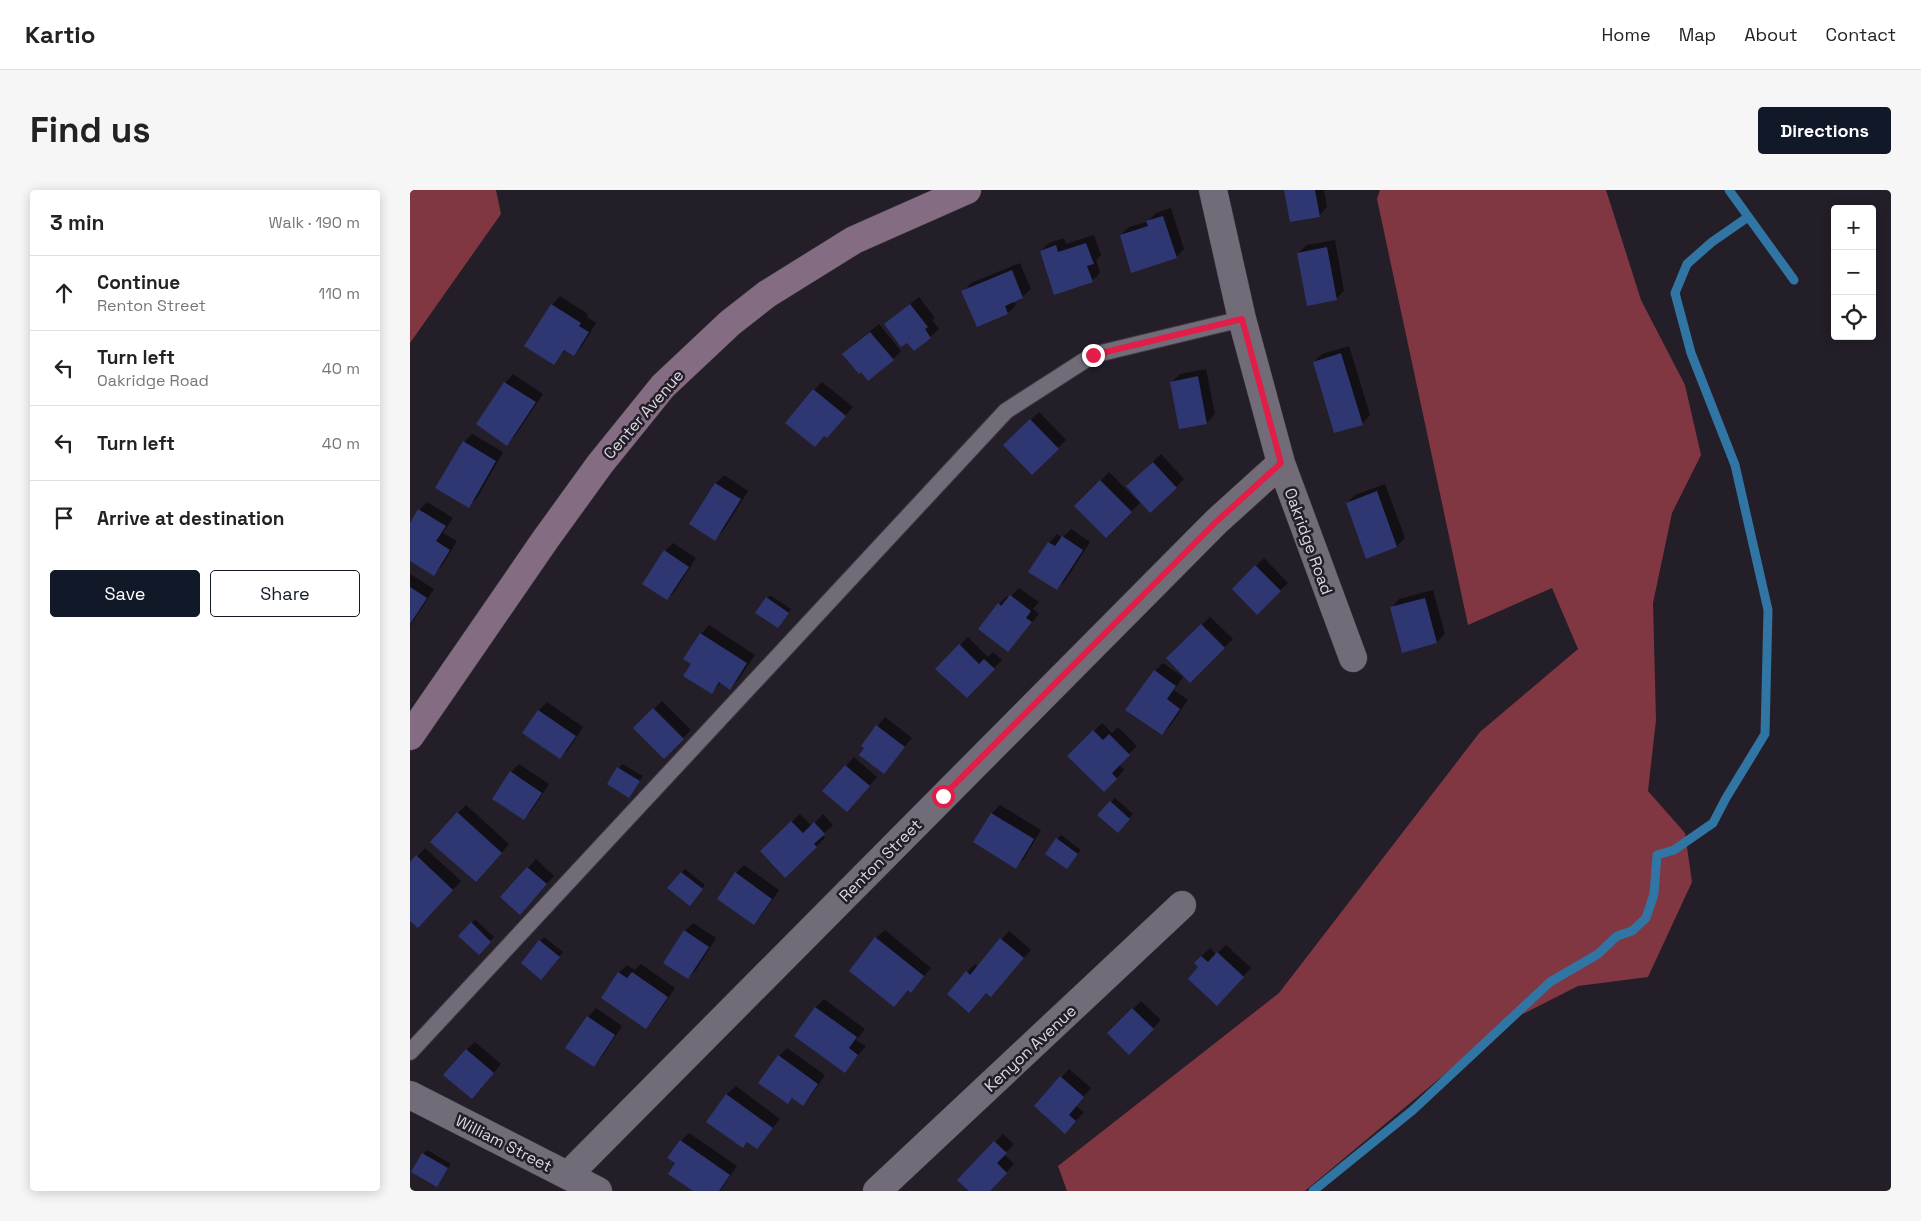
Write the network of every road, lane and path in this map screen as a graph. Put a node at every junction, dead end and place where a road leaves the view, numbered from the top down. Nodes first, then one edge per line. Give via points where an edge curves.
1 (967, 190) edge
2 (1213, 190) edge
3 (1242, 319) junction
4 (1281, 463) junction
5 (1352, 658) dead end
6 (410, 736) edge
7 (1182, 905) dead end
8 (410, 1052) edge
9 (410, 1095) edge
10 (568, 1175) junction
11 (598, 1191) edge
12 (877, 1191) edge

1 - 6 street, Center Avenue via 854,240 767,294 730,323 663,386 589,479
2 - 3 street, Oakridge Road
3 - 4 street, Oakridge Road
3 - 8 lane via 1093,355 1006,411
4 - 5 street, Oakridge Road
4 - 10 street, Renton Street via 1216,522
7 - 12 street, Kenyon Avenue
9 - 10 street, William Street
10 - 11 street, William Street

